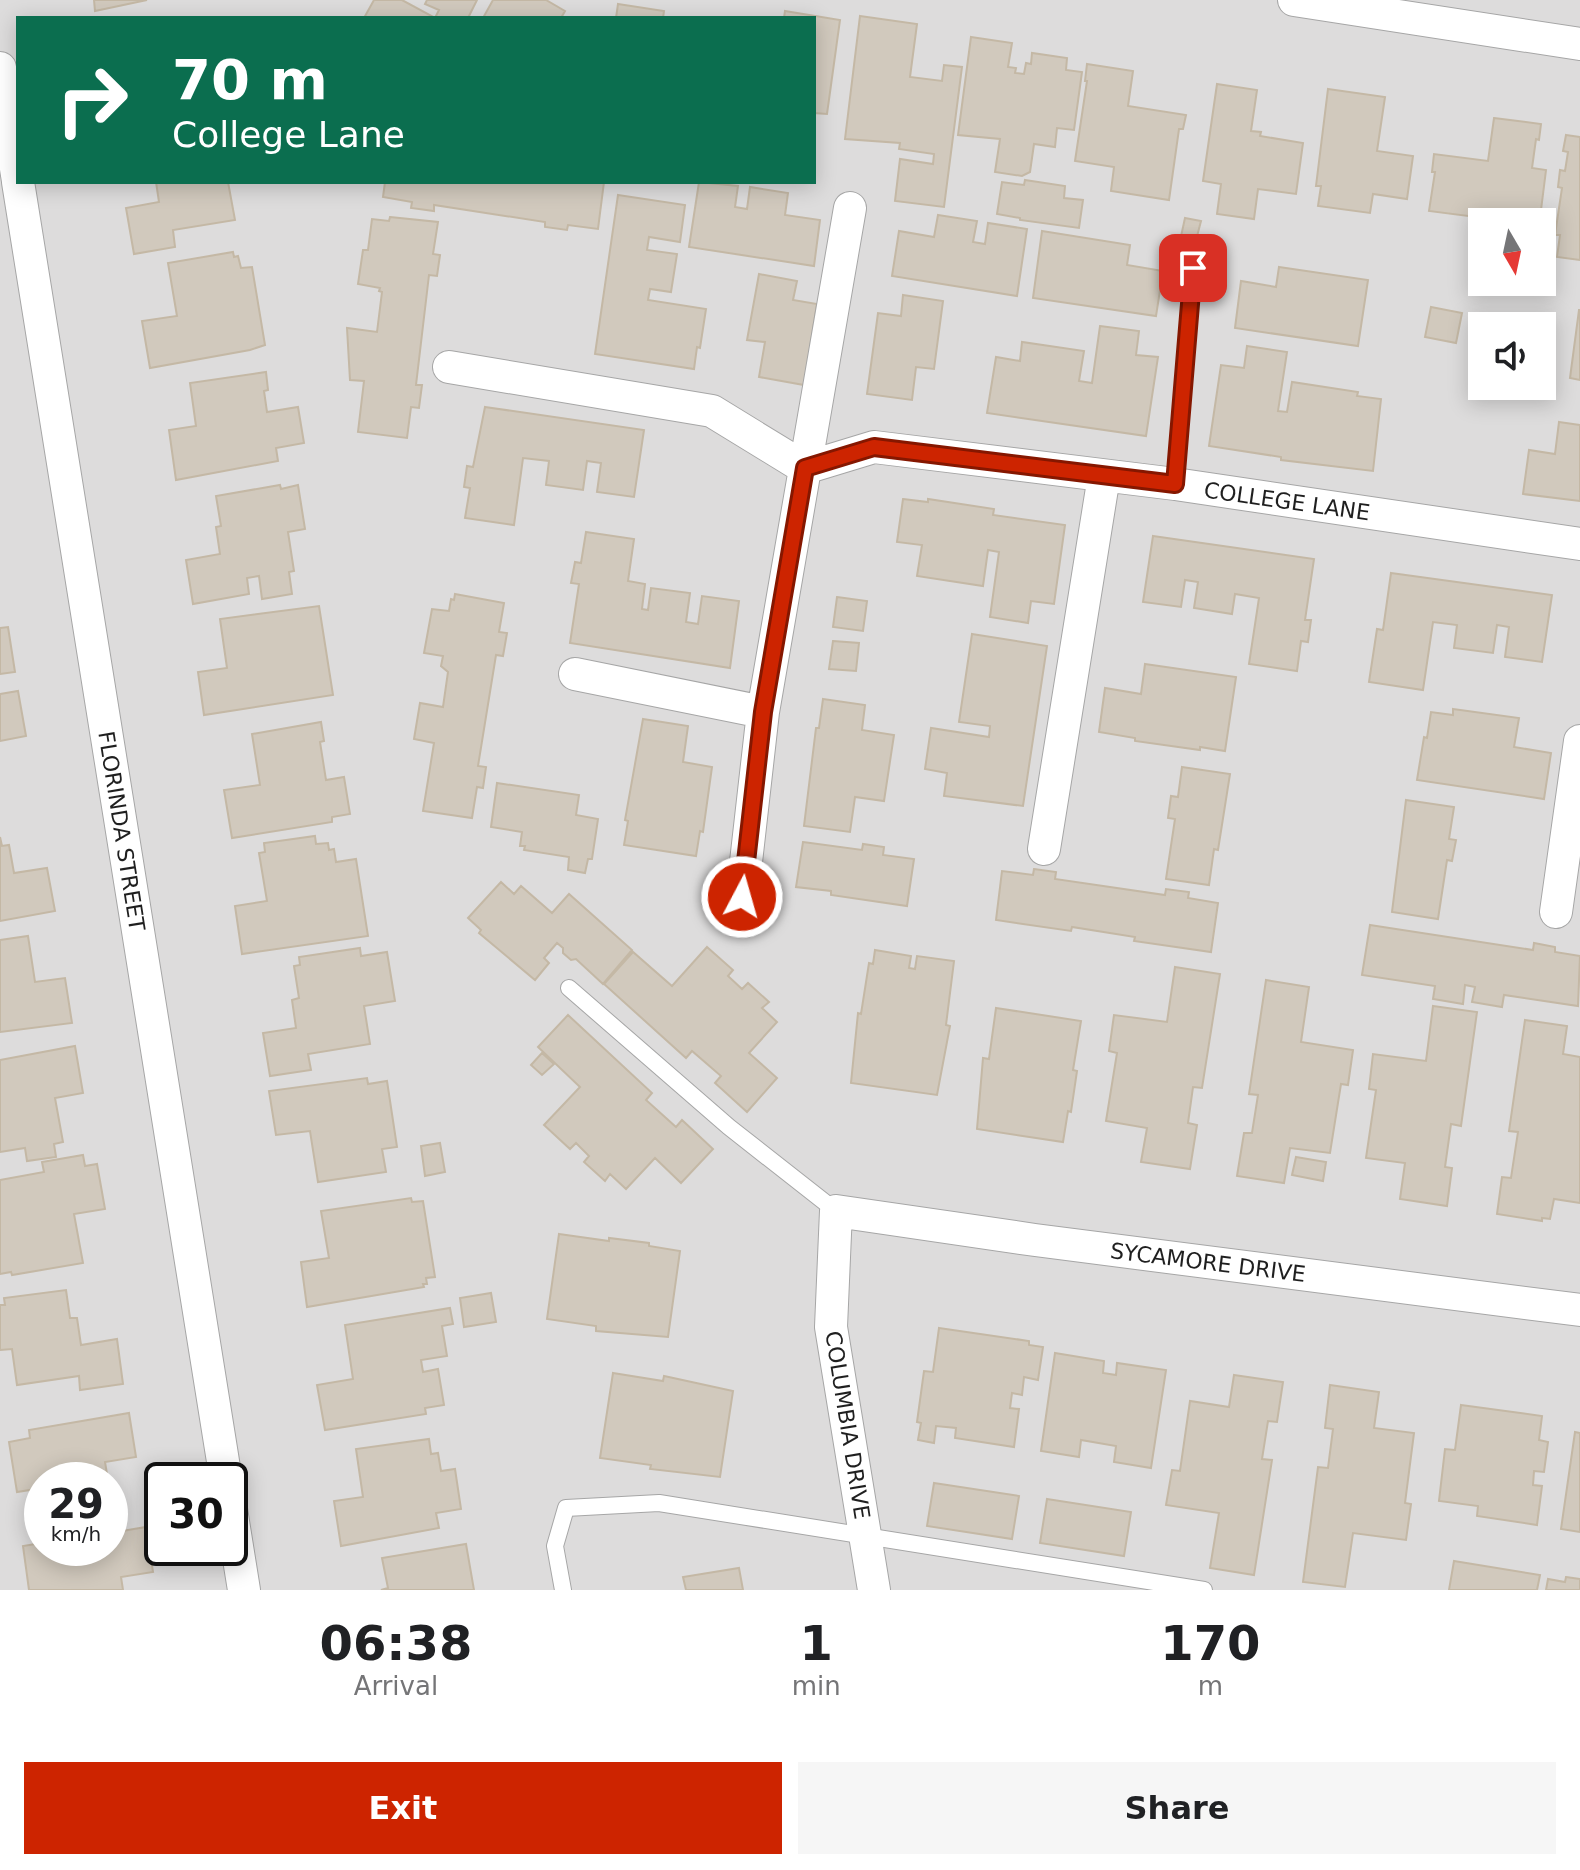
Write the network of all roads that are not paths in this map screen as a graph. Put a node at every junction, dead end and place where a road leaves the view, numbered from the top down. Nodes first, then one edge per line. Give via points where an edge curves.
1 (1294, 0) edge
2 (1580, 44) edge
3 (0, 68) edge
4 (16, 168) edge
5 (18, 184) edge
6 (850, 208) dead end
7 (1193, 268) dead end
8 (449, 367) dead end
9 (805, 468) junction
10 (1104, 476) junction
11 (1175, 484) junction
12 (1580, 544) edge
13 (575, 674) dead end
14 (763, 712) junction
15 (1580, 741) edge
16 (1044, 849) dead end
17 (742, 897) dead end
18 (1556, 912) dead end
19 (569, 988) dead end
20 (836, 1211) junction
21 (1580, 1310) edge
22 (223, 1462) edge
23 (866, 1538) junction
24 (240, 1566) edge
25 (244, 1590) edge
26 (563, 1590) edge
27 (874, 1590) edge
28 (1204, 1590) edge

1 - 2 street
3 - 4 street, FLORINDA STREET
5 - 22 street, FLORINDA STREET
6 - 9 street
7 - 11 lane
8 - 9 street via 712,411
9 - 10 street, COLLEGE LANE via 874,447
9 - 14 street
10 - 11 street, COLLEGE LANE
10 - 16 street
11 - 12 street, COLLEGE LANE
13 - 14 street
14 - 17 street
15 - 18 street
19 - 20 lane via 729,1127
20 - 21 street, SYCAMORE DRIVE
20 - 23 street, COLUMBIA DRIVE via 831,1327
23 - 26 lane via 659,1503 566,1508 555,1546
23 - 27 street, COLUMBIA DRIVE
23 - 28 lane
24 - 25 street

